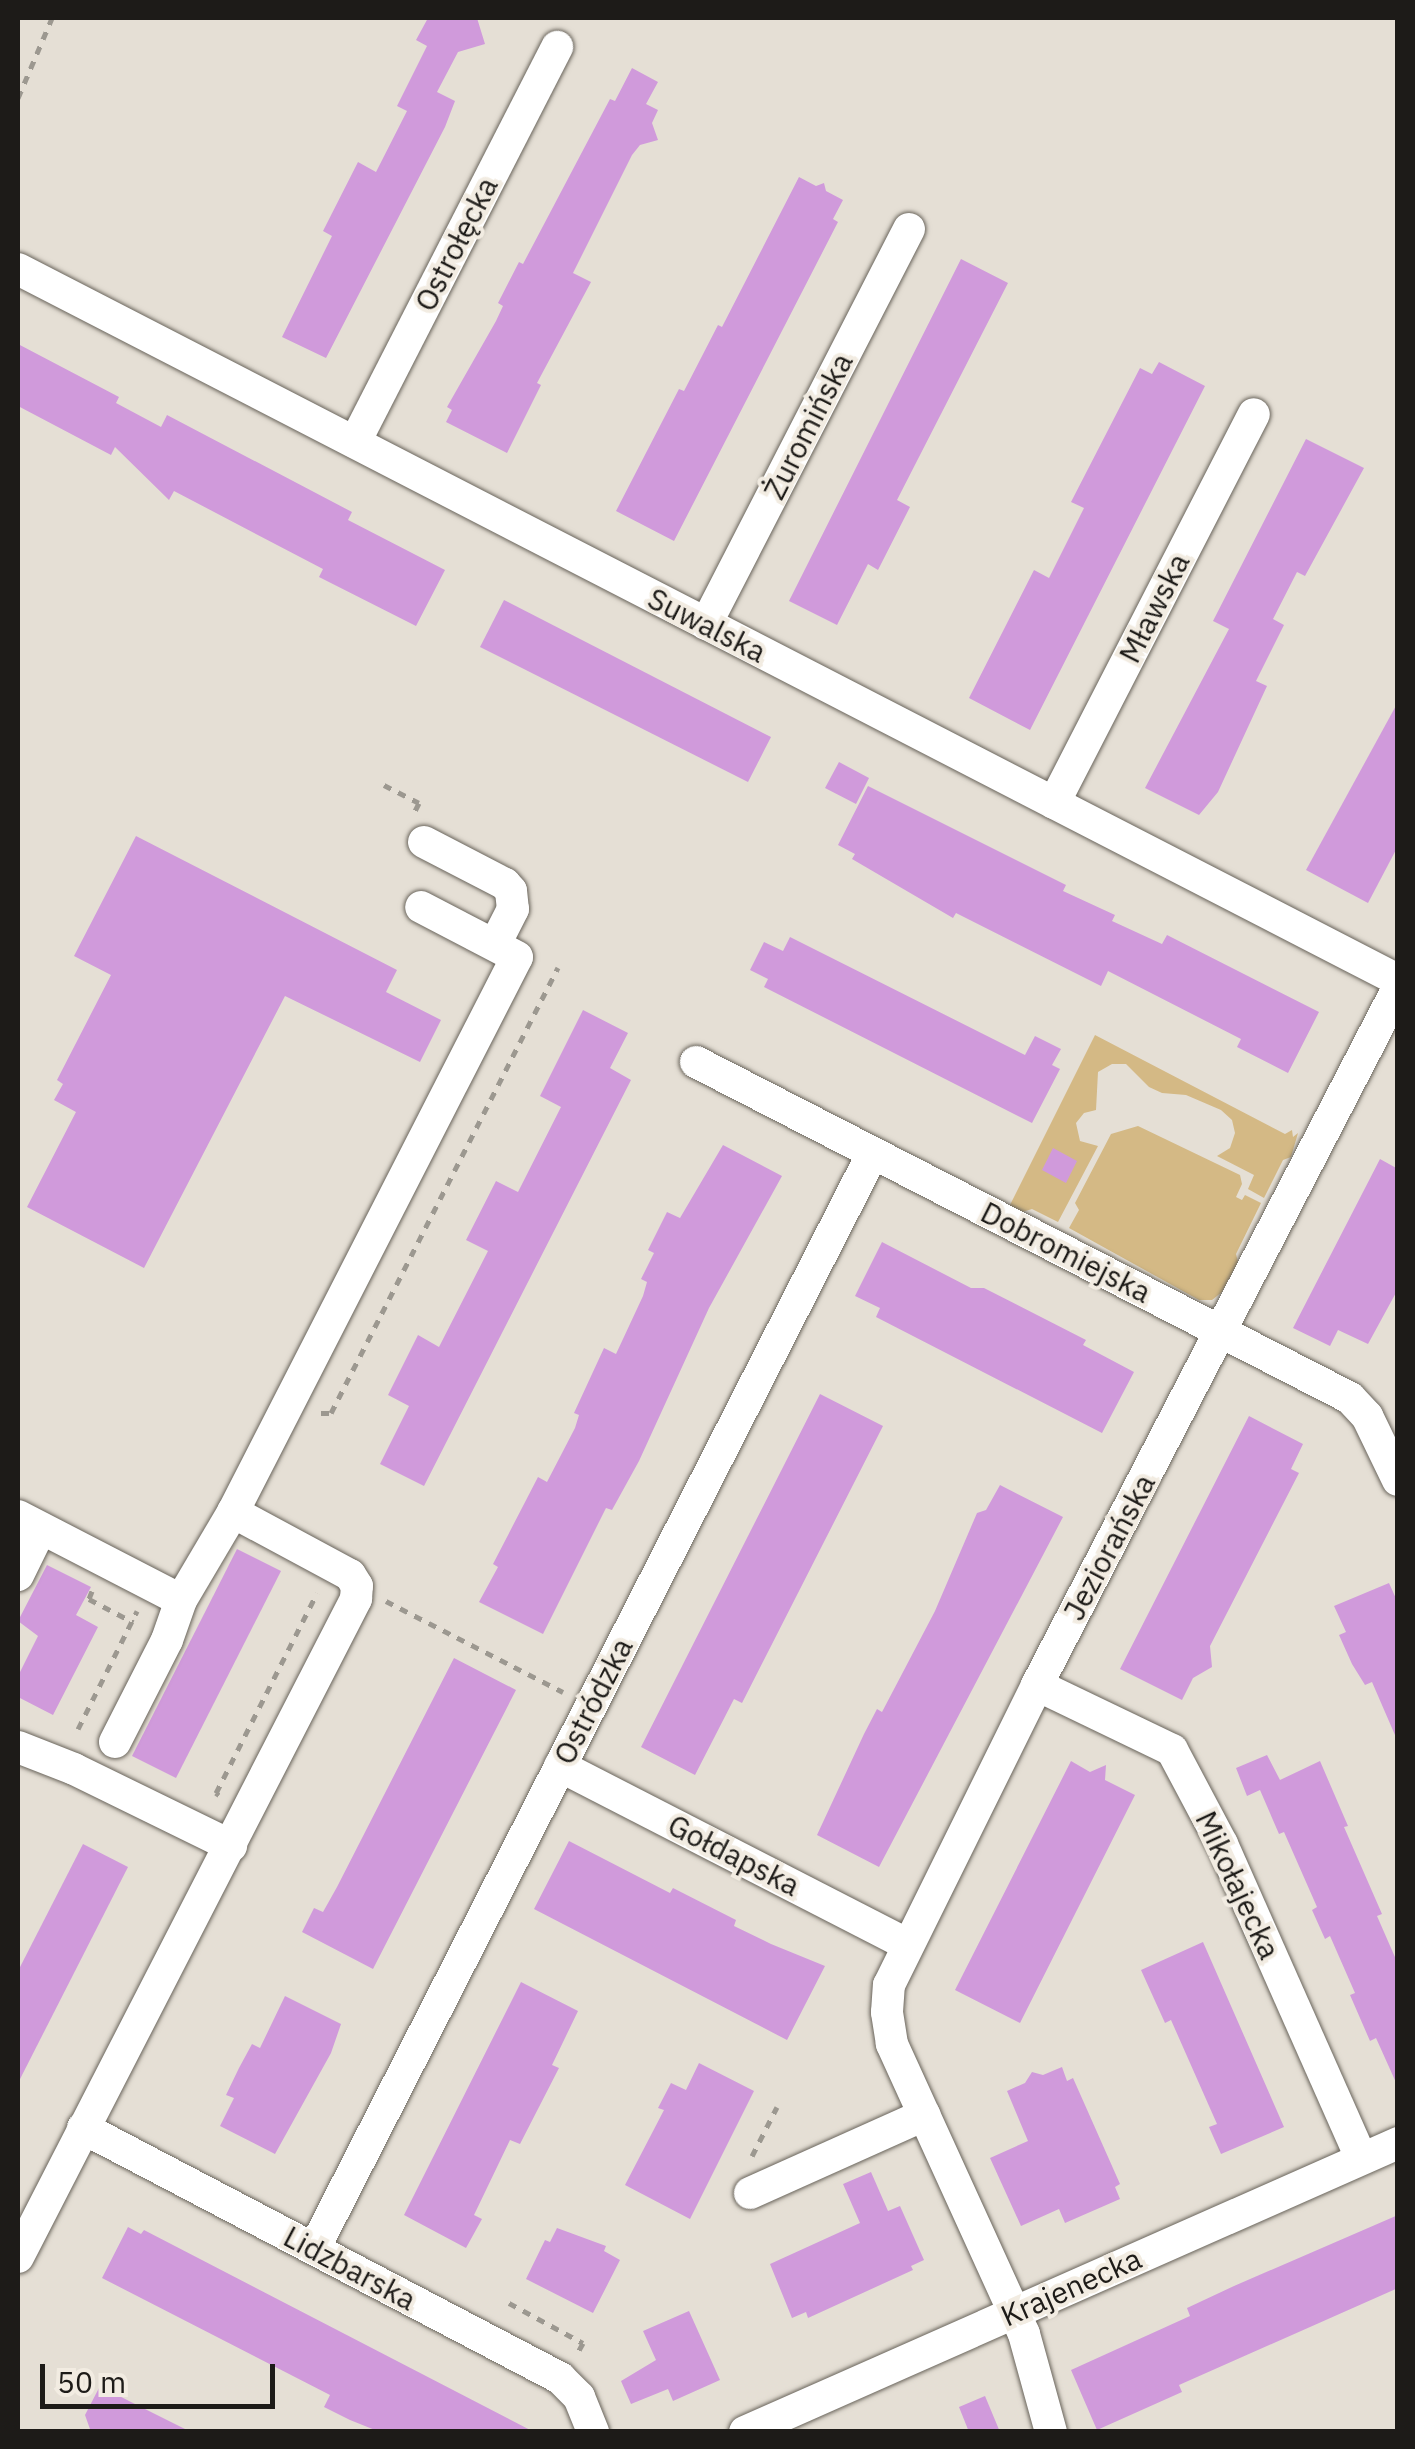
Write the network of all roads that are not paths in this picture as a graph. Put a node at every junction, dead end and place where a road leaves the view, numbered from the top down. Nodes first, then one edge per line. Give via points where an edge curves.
1 (557, 47) dead end
2 (908, 229) dead end
3 (18, 269) edge
4 (1254, 414) dead end
5 (355, 442) junction
6 (706, 624) junction
7 (1054, 803) junction
8 (424, 842) dead end
9 (421, 908) dead end
10 (495, 944) junction
11 (1398, 980) edge
12 (1398, 988) edge
13 (696, 1062) dead end
14 (873, 1153) junction
15 (1222, 1333) junction
16 (1398, 1480) edge
17 (233, 1512) junction
18 (29, 1522) edge
19 (18, 1575) edge
20 (181, 1600) junction
21 (1037, 1685) junction
22 (115, 1742) dead end
23 (18, 1747) edge
24 (560, 1766) junction
25 (231, 1846) junction
26 (908, 1944) junction
27 (924, 2114) junction
28 (84, 2128) junction
29 (1398, 2142) edge
30 (1362, 2158) junction
31 (750, 2193) dead end
32 (28, 2209) edge
33 (314, 2249) junction
34 (18, 2257) edge
35 (1015, 2312) junction
36 (593, 2432) edge
37 (745, 2432) edge
38 (1051, 2432) edge

1 - 5 street, Ostrołęcka
2 - 6 street, Żuromińska
3 - 5 street, Suwalska
4 - 7 street, Mławska
5 - 6 street, Suwalska
6 - 7 street, Suwalska
7 - 11 street, Suwalska
8 - 10 street via 511,891 514,909
9 - 10 street
10 - 17 street via 517,957
12 - 15 street, Jeziorańska
13 - 14 street, Dobromiejska
14 - 15 street, Dobromiejska
14 - 24 street, Ostródzka
15 - 16 street, Dobromiejska via 1350,1398 1367,1416
15 - 21 street, Jeziorańska
17 - 20 street
17 - 25 street via 340,1568 356,1586 347,1622
18 - 19 street
18 - 20 street
20 - 22 street
21 - 26 street, Jeziorańska
21 - 30 street, Mikołajecka via 1172,1750 1222,1844
23 - 25 street
24 - 26 street, Gołdapska
24 - 33 street, Ostródzka
25 - 28 street
26 - 27 street, Jeziorańska via 890,1985 888,2028
27 - 31 street
27 - 35 street, Jeziorańska
28 - 32 street
28 - 33 street, Lidzbarska
29 - 30 street, Krajenecka
30 - 35 street, Krajenecka
32 - 34 street
33 - 36 street, Lidzbarska via 560,2378 579,2396
35 - 37 street, Krajenecka
35 - 38 street, Jeziorańska

